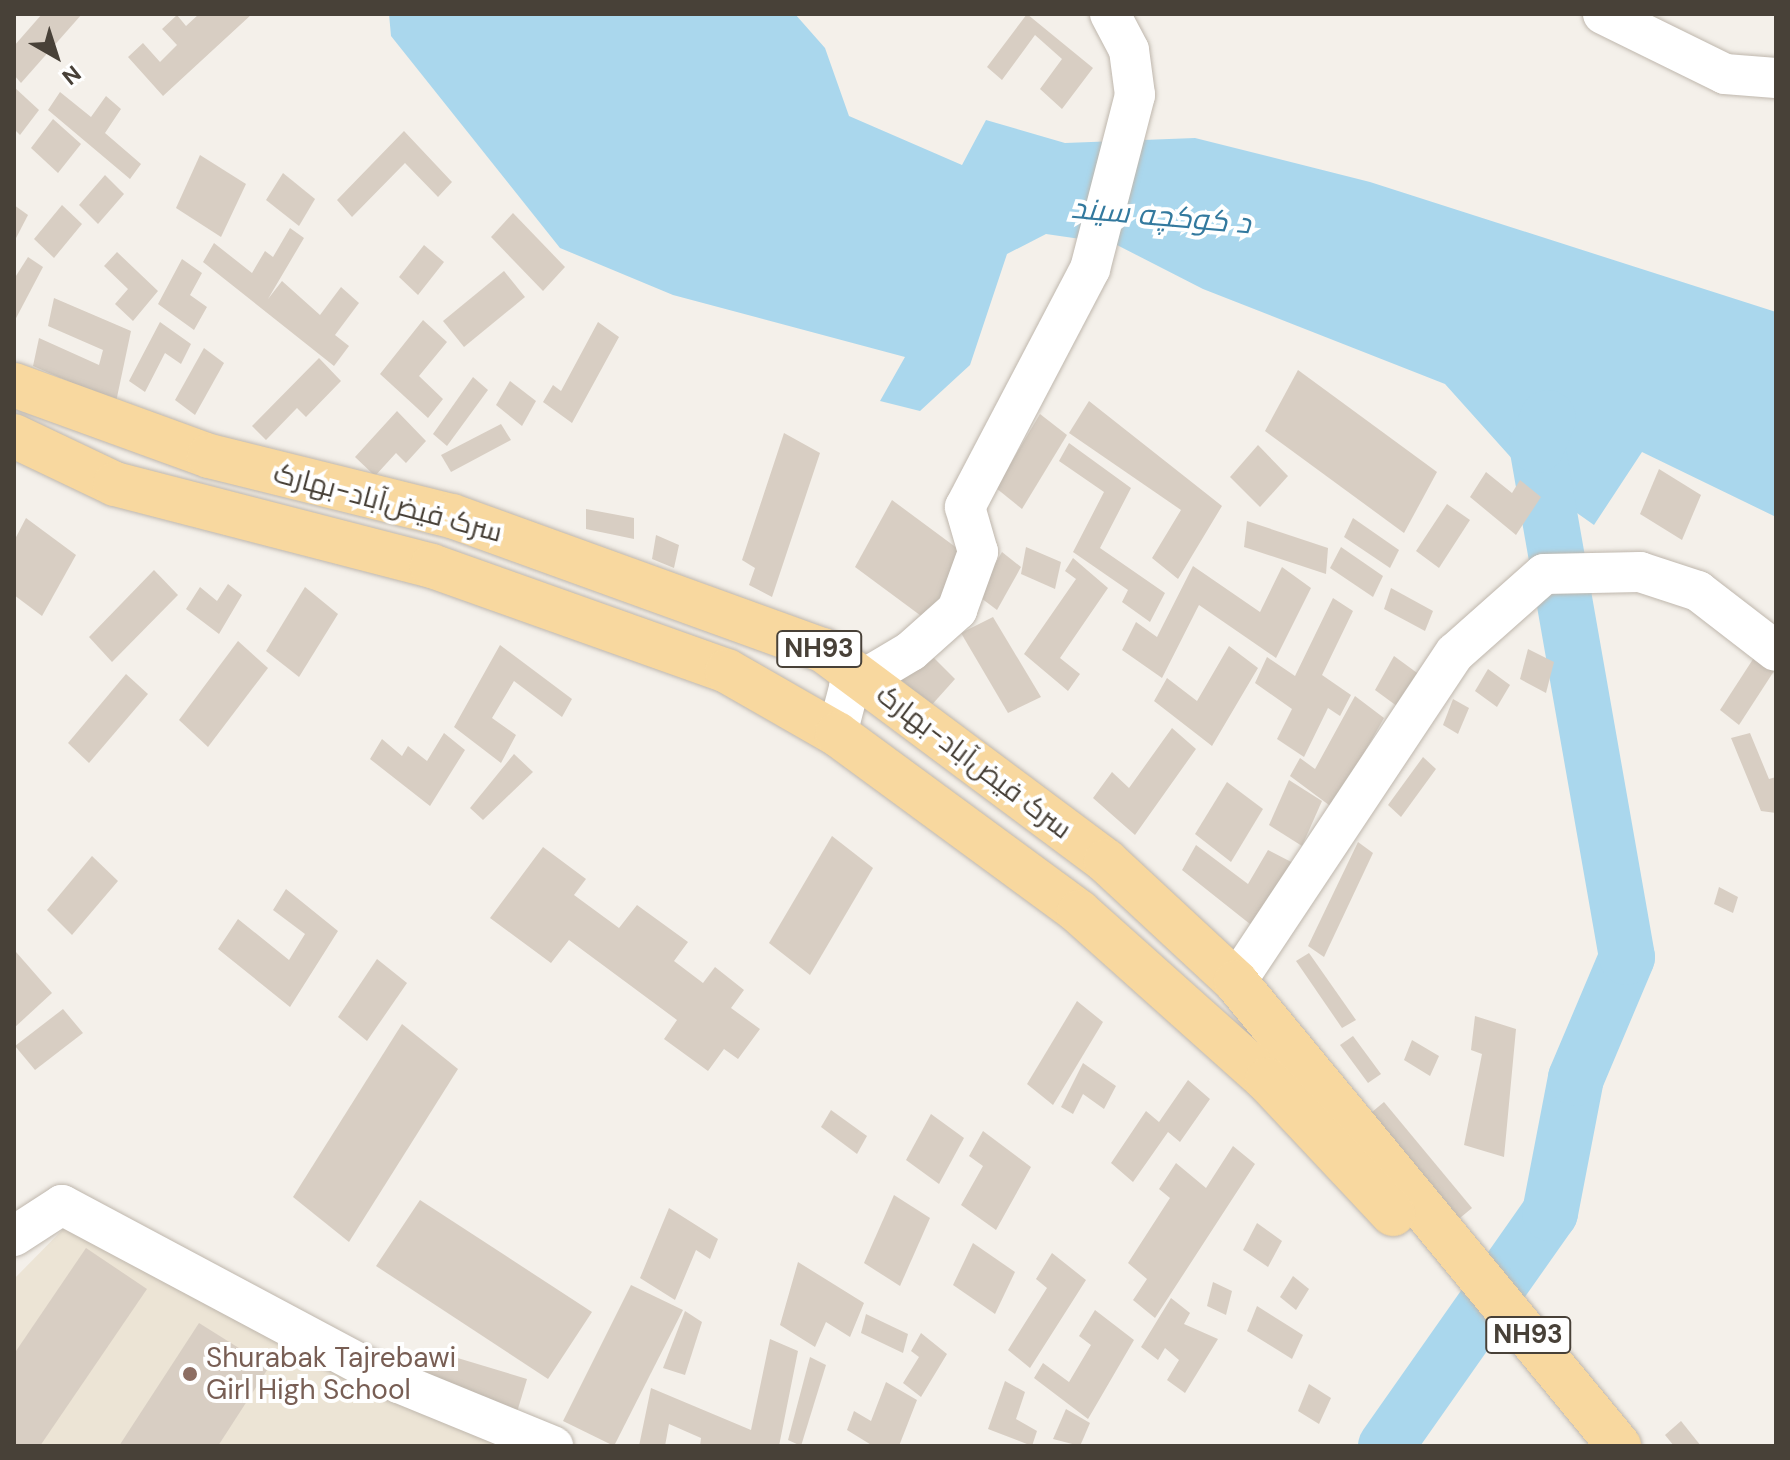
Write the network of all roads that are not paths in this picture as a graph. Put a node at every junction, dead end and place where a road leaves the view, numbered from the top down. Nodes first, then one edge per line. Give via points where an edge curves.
1 (1110, 14) edge
2 (1603, 14) edge
3 (1776, 78) edge
4 (14, 385) edge
5 (14, 436) edge
6 (1776, 651) edge
7 (857, 684) junction
8 (837, 734) junction
9 (1236, 982) junction
10 (14, 1236) edge
11 (1431, 1236) junction
12 (553, 1446) edge
13 (1587, 1446) edge
14 (1619, 1446) edge

1 - 7 street via 1129,50 1135,95 1090,269 965,507 978,552 957,610 911,651
2 - 3 street via 1725,74
4 - 7 main road, سرک فیض‌آباد-بهارک / NH93 via 209,456 452,516 723,608 823,650
5 - 8 main road, سرک فیض‌آباد-بهارک / NH93 via 115,484 432,566 727,671
6 - 9 street via 1698,591 1640,572 1544,574 1455,653
7 - 8 street
7 - 9 main road, سرک فیض‌آباد-بهارک / NH93 via 1106,861
8 - 11 main road, سرک فیض‌آباد-بهارک / NH93 via 1079,912 1207,1024
9 - 11 main road, سرک فیض‌آباد-بهارک / NH93
10 - 12 street via 62,1205 382,1376
11 - 13 main road, سرک فیض‌آباد-بهارک / NH93
11 - 14 main road, سرک فیض‌آباد-بهارک / NH93

